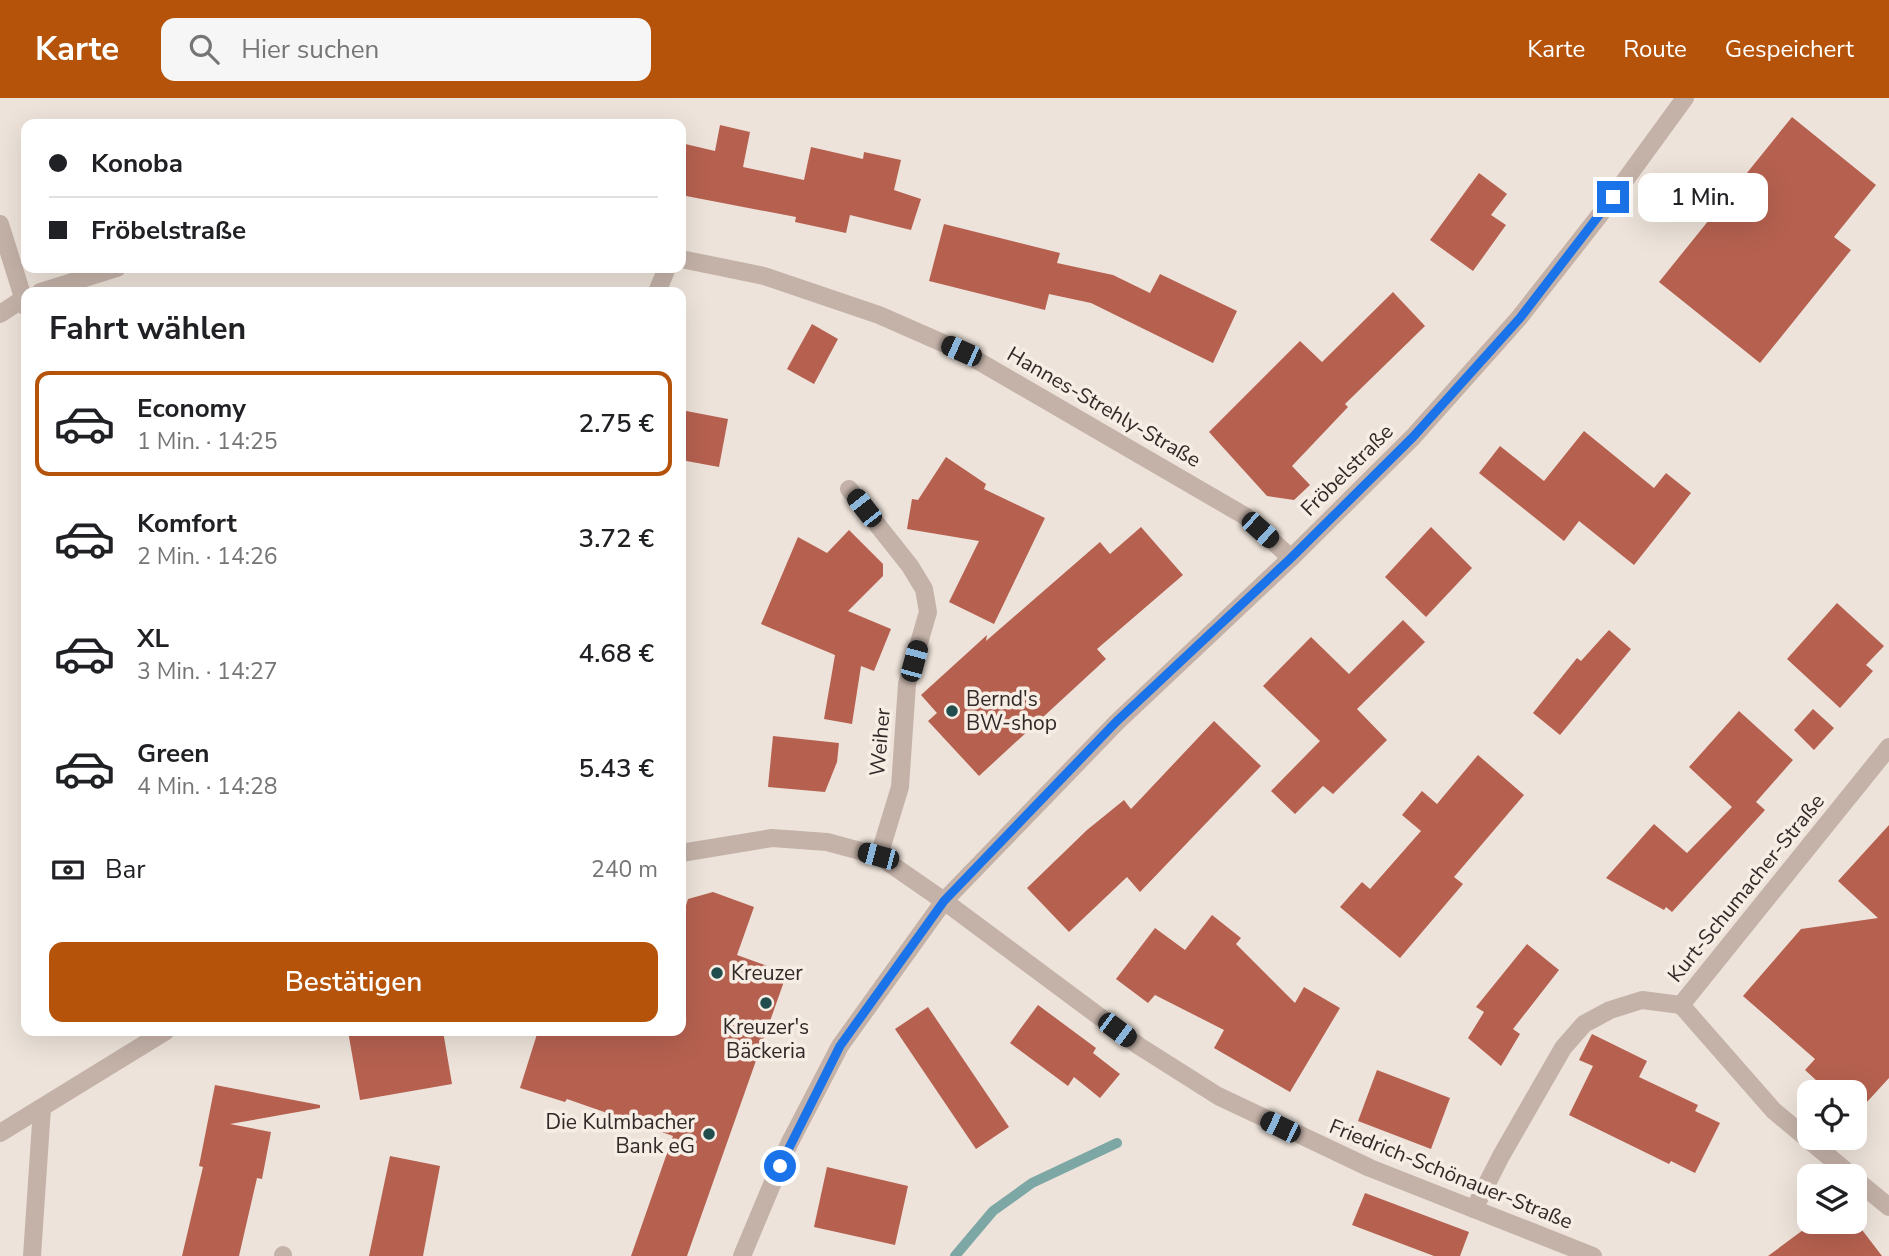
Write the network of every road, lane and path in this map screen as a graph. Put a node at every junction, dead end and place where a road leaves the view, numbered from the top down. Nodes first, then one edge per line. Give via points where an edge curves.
1 (1685, 98) edge
2 (0, 224) edge
3 (686, 260) edge
4 (102, 273) edge
5 (25, 287) edge
6 (61, 287) edge
7 (21, 302) edge
8 (0, 314) edge
9 (849, 489) dead end
10 (1291, 558) junction
11 (1889, 747) edge
12 (686, 852) edge
13 (878, 856) junction
14 (944, 901) junction
15 (1681, 1005) junction
16 (158, 1036) edge
17 (42, 1108) junction
18 (0, 1133) edge
19 (1837, 1164) edge
20 (1867, 1189) edge
21 (1889, 1207) edge
22 (1474, 1209) junction
23 (32, 1256) edge
24 (742, 1256) edge
25 (1593, 1256) edge

1 - 10 street, Fröbelstraße via 1520,318 1413,437
2 - 5 street
3 - 10 street, Hannes-Strehly-Straße via 764,276 879,315 961,351 1245,516
4 - 6 street
7 - 8 street
9 - 13 street, Weiher via 910,566 924,589 928,612 907,684 900,787
10 - 14 street, Fröbelstraße via 1116,722
11 - 15 street, Kurt-Schumacher-Straße
12 - 13 street, Friedrich-Schönauer-Straße via 772,838 827,842
13 - 14 street, Friedrich-Schönauer-Straße
14 - 22 street, Friedrich-Schönauer-Straße via 1139,1046 1218,1096 1370,1168
14 - 24 street, Fröbelstraße via 840,1046 789,1144
15 - 19 street via 1774,1111
15 - 22 street, Kurt-Schumacher-Straße via 1642,1000 1584,1024 1563,1048
16 - 17 street
17 - 18 street
17 - 23 street
20 - 21 street
22 - 25 street, Friedrich-Schönauer-Straße

